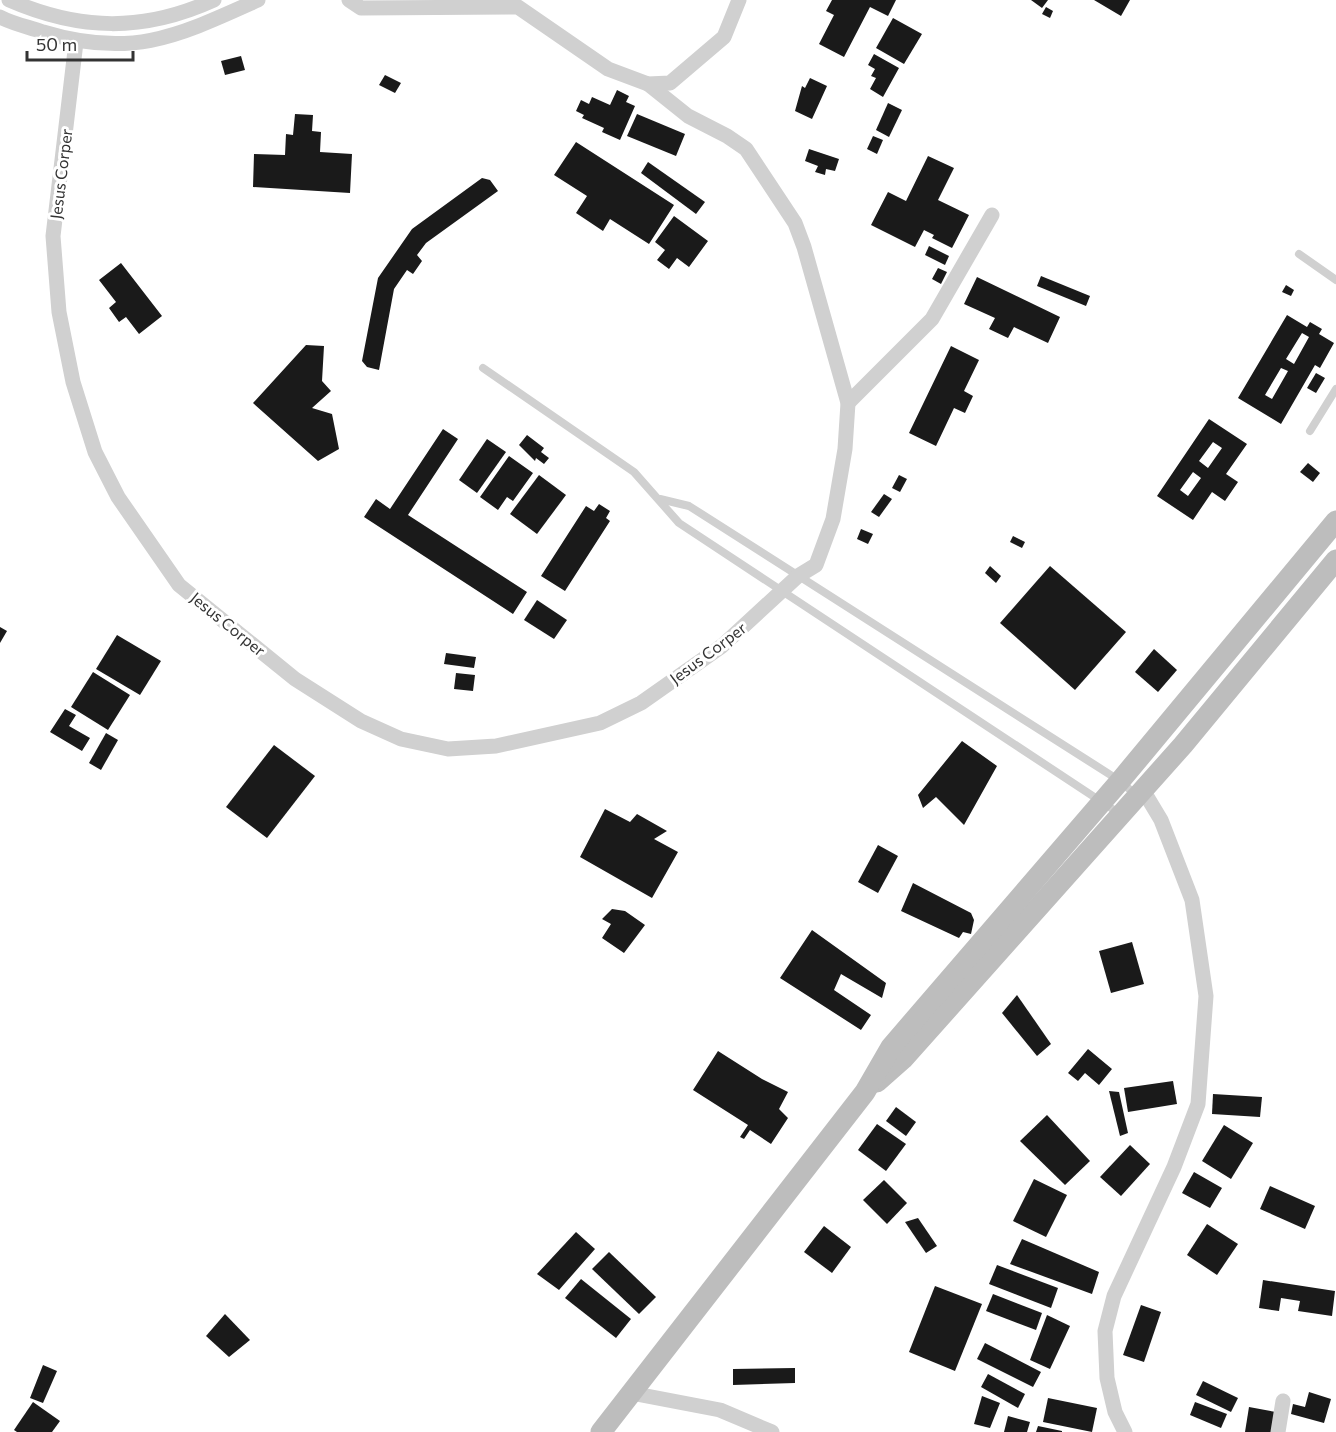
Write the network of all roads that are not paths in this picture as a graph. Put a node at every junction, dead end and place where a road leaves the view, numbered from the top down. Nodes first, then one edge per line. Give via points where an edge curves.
1 (9, 0) edge
2 (214, 0) edge
3 (258, 0) edge
4 (349, 0) edge
5 (739, 0) edge
6 (0, 17) edge
7 (75, 42) junction
8 (648, 84) junction
9 (992, 215) dead end
10 (1299, 254) dead end
11 (1336, 280) edge
12 (483, 368) dead end
13 (1336, 389) edge
14 (848, 403) junction
15 (1310, 431) dead end
16 (660, 499) junction
17 (1336, 521) edge
18 (1336, 560) edge
19 (798, 576) junction
20 (783, 592) junction
21 (1120, 781) junction
22 (1140, 793) junction
23 (1102, 802) junction
24 (1121, 815) junction
25 (865, 1092) junction
26 (631, 1393) junction
27 (1283, 1401) dead end
28 (601, 1432) edge
29 (772, 1432) edge
30 (1125, 1432) edge
31 (1278, 1432) edge

1 - 2 street via 69,20 109,25 184,14
3 - 7 street via 189,31 149,43
4 - 8 street via 361,8 518,7 608,69
5 - 8 street via 724,38 670,82
6 - 7 street
7 - 20 street, Jesus Corper via 53,236 61,324 73,382 95,452 118,497 179,585 295,679 361,721 401,739 448,749 496,746 600,723 641,703 722,646
8 - 14 street via 688,116 746,149 795,223
9 - 14 street via 932,319
10 - 11 lane
12 - 16 lane via 634,472
13 - 15 lane
14 - 19 street, Jesus Corper via 833,519 812,570
16 - 19 lane via 689,506
16 - 20 lane via 678,524
17 - 21 street
18 - 22 street
19 - 20 street, Jesus Corper
19 - 21 lane
20 - 23 lane
21 - 22 lane
21 - 23 street
22 - 24 street
22 - 30 street via 1161,820 1192,900 1206,996 1197,1104 1174,1167 1114,1296 1105,1331 1107,1378 1115,1412
23 - 24 lane
23 - 25 street via 891,1047
24 - 25 street via 903,1059
25 - 26 street
26 - 28 street
26 - 29 street via 720,1410
27 - 31 street

